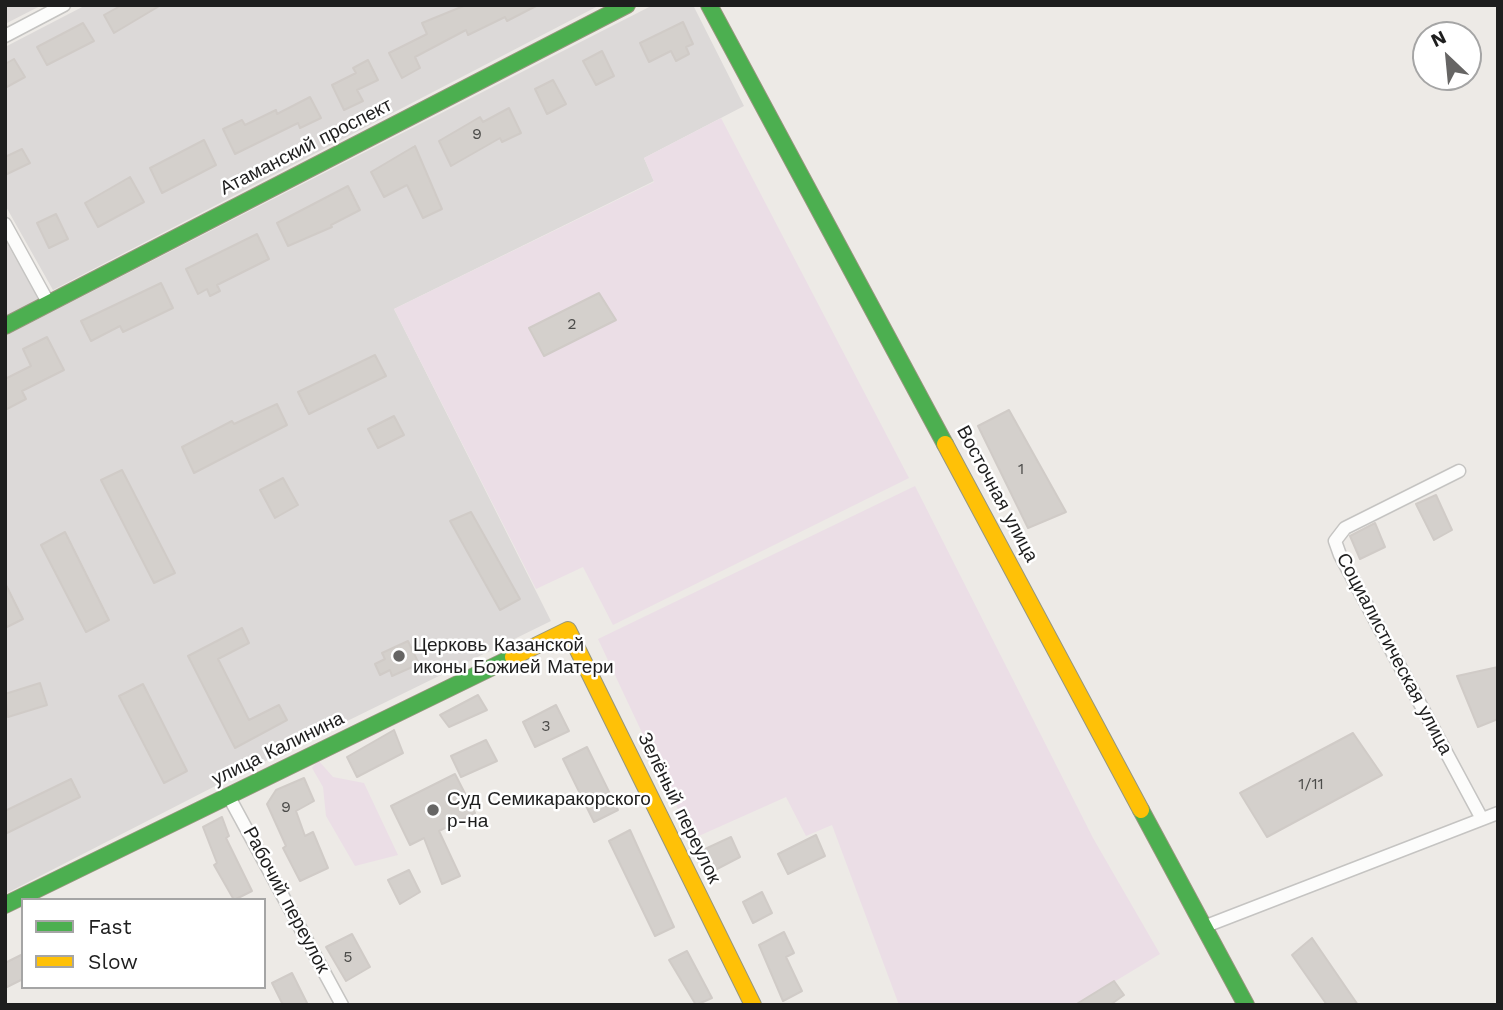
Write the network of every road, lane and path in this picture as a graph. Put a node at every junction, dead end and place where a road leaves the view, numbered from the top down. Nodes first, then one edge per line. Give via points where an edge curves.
1 (64, 5) edge
2 (627, 5) edge
3 (709, 5) edge
4 (5, 36) edge
5 (5, 225) edge
6 (49, 304) junction
7 (5, 326) edge
8 (1459, 471) dead end
9 (568, 630) joint
10 (229, 797) junction
11 (1498, 813) edge
12 (1482, 819) junction
13 (5, 905) edge
14 (1206, 926) junction
15 (342, 1005) edge
16 (753, 1005) edge
17 (1246, 1005) edge

1 - 4 street
2 - 6 street, Атаманский проспект
3 - 14 street, Восточная улица
5 - 6 street
6 - 7 street, Атаманский проспект
8 - 12 street, Социалистическая улица via 1345,528 1335,541
9 - 10 street, улица Калинина
9 - 16 street, Зелёный переулок
10 - 13 street, улица Калинина
10 - 15 street, Рабочий переулок
11 - 12 street
12 - 14 street
14 - 17 street, Восточная улица

